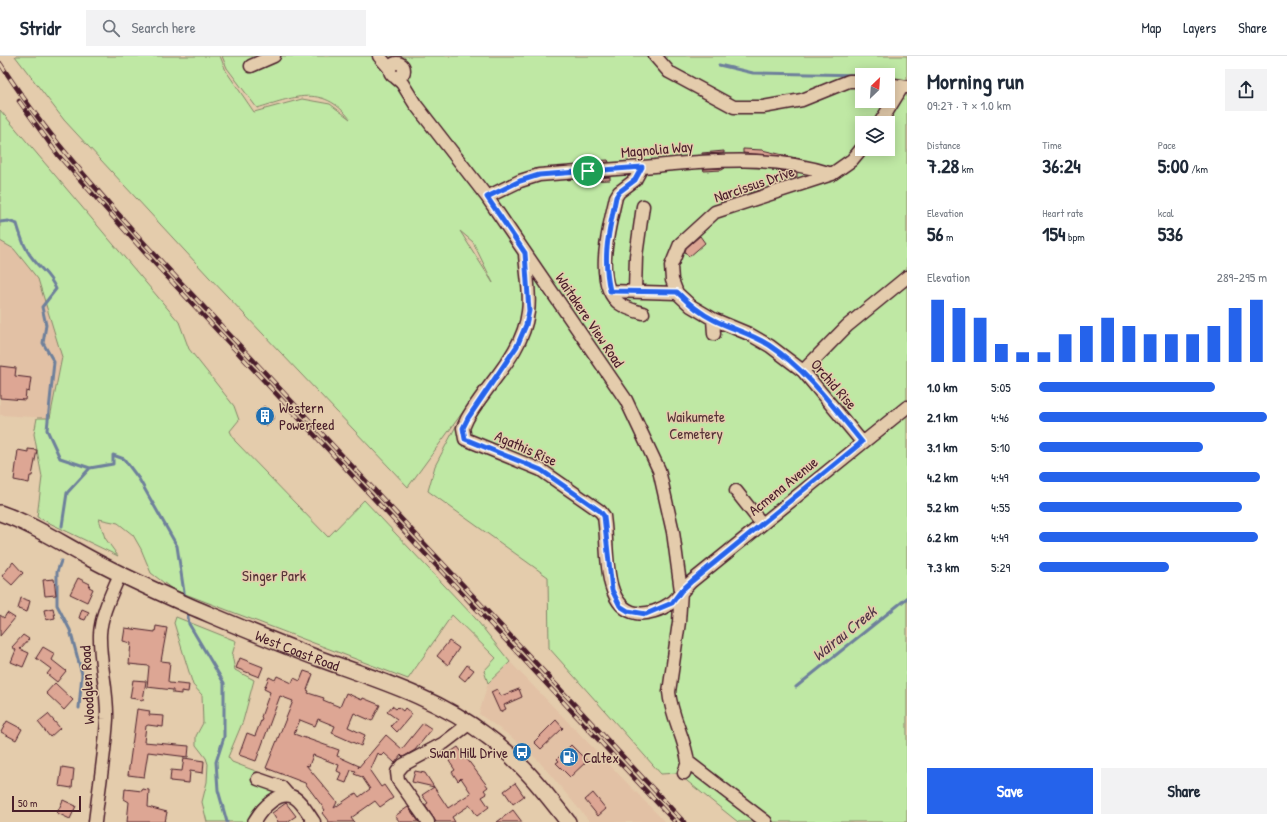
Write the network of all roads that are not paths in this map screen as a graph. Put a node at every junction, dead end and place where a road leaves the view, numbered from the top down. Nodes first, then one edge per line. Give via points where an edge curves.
1 (274, 56) edge
2 (379, 56) edge
3 (386, 56) edge
4 (655, 56) edge
5 (251, 66) dead end
6 (400, 66) edge
7 (855, 81) edge
8 (904, 87) edge
9 (885, 116) edge
10 (855, 156) edge
11 (642, 167) junction
12 (832, 174) junction
13 (487, 197) junction
14 (643, 206) dead end
15 (525, 253) junction
16 (907, 277) edge
17 (635, 290) junction
18 (610, 291) junction
19 (677, 292) junction
20 (643, 313) dead end
21 (713, 319) junction
22 (714, 334) dead end
23 (802, 371) junction
24 (907, 407) edge
25 (862, 442) junction
26 (736, 491) dead end
27 (0, 513) edge
28 (762, 524) junction
29 (120, 574) junction
30 (681, 591) junction
31 (470, 723) junction
32 (688, 762) junction
33 (684, 773) dead end
34 (258, 779) dead end
35 (288, 794) junction
36 (566, 821) edge
37 (96, 822) edge
38 (254, 822) edge
39 (314, 822) edge
40 (428, 822) edge
41 (766, 822) edge

1 - 5 street
2 - 6 street
3 - 6 street
4 - 7 street via 669,72 734,107 763,107 802,100 849,81
6 - 13 street, Waitakere View Road via 410,95
8 - 9 street
10 - 12 street, Narcissus Drive
11 - 12 street, Magnolia Way via 715,160 771,161 810,167
11 - 13 street, Magnolia Way via 539,175
11 - 18 street via 635,180 616,197 605,253 605,270
12 - 19 street, Narcissus Drive via 716,212 680,244 674,255 671,266 672,280
13 - 15 street, Waitakere View Road
14 - 17 street via 636,256
15 - 30 street, Waitakere View Road via 626,400 659,470 673,532
15 - 30 street, Agathis Rise via 529,297 526,325 517,346 468,418 463,428 465,439 541,470 600,511 604,516 612,590 620,606 628,611 646,614 672,603
16 - 23 street via 847,326
17 - 18 street
17 - 19 street
18 - 20 street via 619,304
19 - 21 street via 692,306
21 - 22 street
21 - 23 street, Orchid Rise via 770,346
23 - 25 street, Orchid Rise
24 - 25 street, Acmena Avenue
25 - 28 street, Acmena Avenue
26 - 28 street
27 - 29 main road, West Coast Road via 21,521
28 - 30 street, Acmena Avenue
29 - 31 main road, West Coast Road via 303,653 410,692
29 - 37 street, Woodglen Road via 100,634 107,718
30 - 32 street, Waitakere View Road via 669,692
31 - 36 main road, West Coast Road via 505,750 542,789
31 - 40 street via 444,743 403,765 398,772 398,780
32 - 33 street
32 - 41 street
34 - 35 street via 281,787
35 - 38 street via 277,797 262,809
35 - 39 street via 300,802

